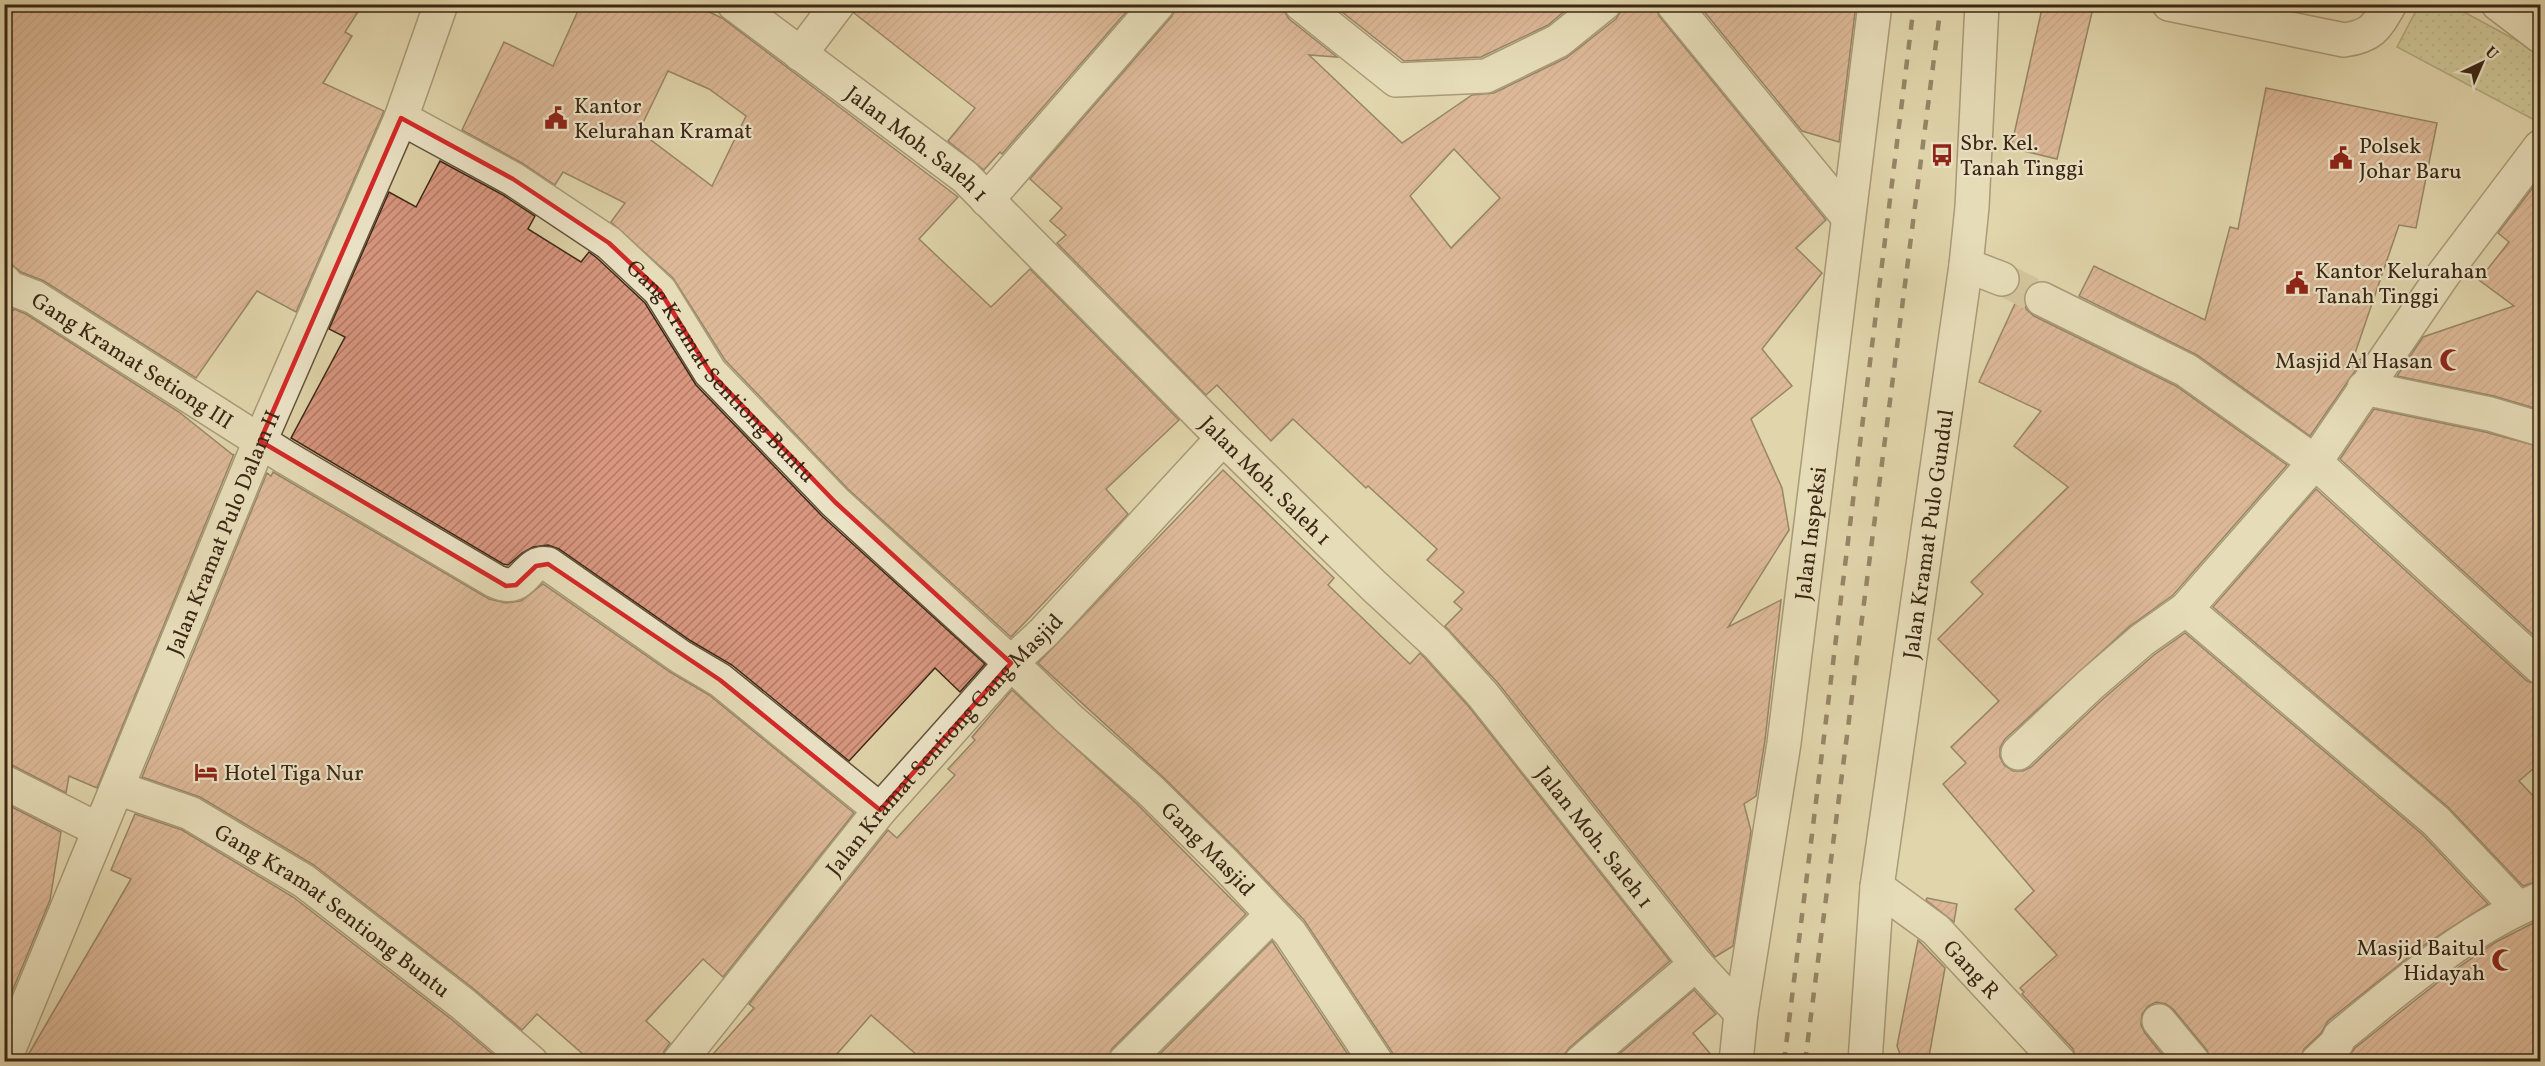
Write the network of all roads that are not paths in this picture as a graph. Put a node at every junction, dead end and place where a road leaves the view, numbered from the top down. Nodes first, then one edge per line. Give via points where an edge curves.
1 (441, 4) edge
2 (734, 4) edge
3 (838, 4) edge
4 (1158, 4) edge
5 (1301, 4) edge
6 (1604, 4) edge
7 (1673, 4) edge
8 (1875, 4) edge
9 (1982, 4) edge
10 (2169, 4) edge
11 (2390, 4) edge
12 (800, 54) junction
13 (401, 118) junction
14 (2541, 147) edge
15 (987, 200) junction
16 (1848, 217) junction
17 (1966, 266) junction
18 (2002, 279) tunnel mouth
19 (6, 288) edge
20 (2042, 299) tunnel mouth
21 (2364, 388) junction
22 (2541, 429) edge
23 (1223, 438) junction
24 (260, 441) junction
25 (2315, 462) junction
26 (2186, 609) junction
27 (1011, 663) junction
28 (2541, 667) edge
29 (2018, 753) dead end
30 (4, 782) edge
31 (117, 788) junction
32 (880, 810) junction
33 (99, 830) junction
34 (1877, 886) junction
35 (2529, 904) edge
36 (1272, 915) junction
37 (1696, 964) junction
38 (1741, 1013) junction
39 (2159, 1021) dead end
40 (1870, 1056) edge
41 (10, 1057) edge
42 (531, 1062) edge
43 (679, 1062) edge
44 (1125, 1062) edge
45 (1376, 1062) edge
46 (1581, 1062) edge
47 (1736, 1062) edge
48 (2059, 1062) edge
49 (2193, 1062) edge
50 (2317, 1062) edge

1 - 13 street, Jalan Kramat Pulo Dalam II
2 - 12 street, Jalan Moh. Saleh 1
3 - 12 street
4 - 15 street
5 - 6 street via 1396,81 1486,76 1558,41
7 - 16 street
8 - 16 street, Jalan Inspeksi
9 - 17 street, Jalan Kramat Pulo Gundul
10 - 11 street via 2344,40 2364,37 2378,26
12 - 15 street, Jalan Moh. Saleh 1 via 965,177
13 - 24 street, Jalan Kramat Pulo Dalam II
13 - 27 street, Gang Kramat Sentiong Buntu via 513,179 609,243 660,291 710,372 835,502
14 - 21 street via 2443,275
15 - 23 street, Jalan Moh. Saleh 1
16 - 38 street, Jalan Inspeksi via 1784,743
17 - 18 street
17 - 34 street, Jalan Kramat Pulo Gundul
19 - 24 street, Gang Kramat Setiong III via 34,297
20 - 25 street via 2186,370
21 - 22 street via 2490,414
21 - 25 street
23 - 27 street, Jalan Kramat Sentiong Gang Masjid
23 - 37 street, Jalan Moh. Saleh 1 via 1484,694
24 - 31 street, Jalan Kramat Pulo Dalam II
24 - 32 street via 506,586 516,585 536,566 548,564 720,680
25 - 26 street
25 - 28 street
26 - 29 street via 2142,640
26 - 35 street
27 - 32 street, Jalan Kramat Sentiong Gang Masjid
27 - 36 street, Gang Masjid via 1191,831
30 - 33 street
31 - 33 street, Jalan Kramat Pulo Dalam II
31 - 42 street, Gang Kramat Sentiong Buntu via 190,813 304,881
32 - 43 street, Jalan Kramat Sentiong Gang Masjid
33 - 41 street, Jalan Kramat Pulo Dalam II
34 - 40 street, Jalan Kramat Pulo Gundul
34 - 48 street, Gang R via 1936,930
35 - 50 street via 2463,940 2340,1036
36 - 44 street
36 - 45 street, Gang Masjid via 1290,933
37 - 38 street, Jalan Moh. Saleh 1
37 - 46 street
38 - 47 street, Jalan Inspeksi
39 - 49 street

